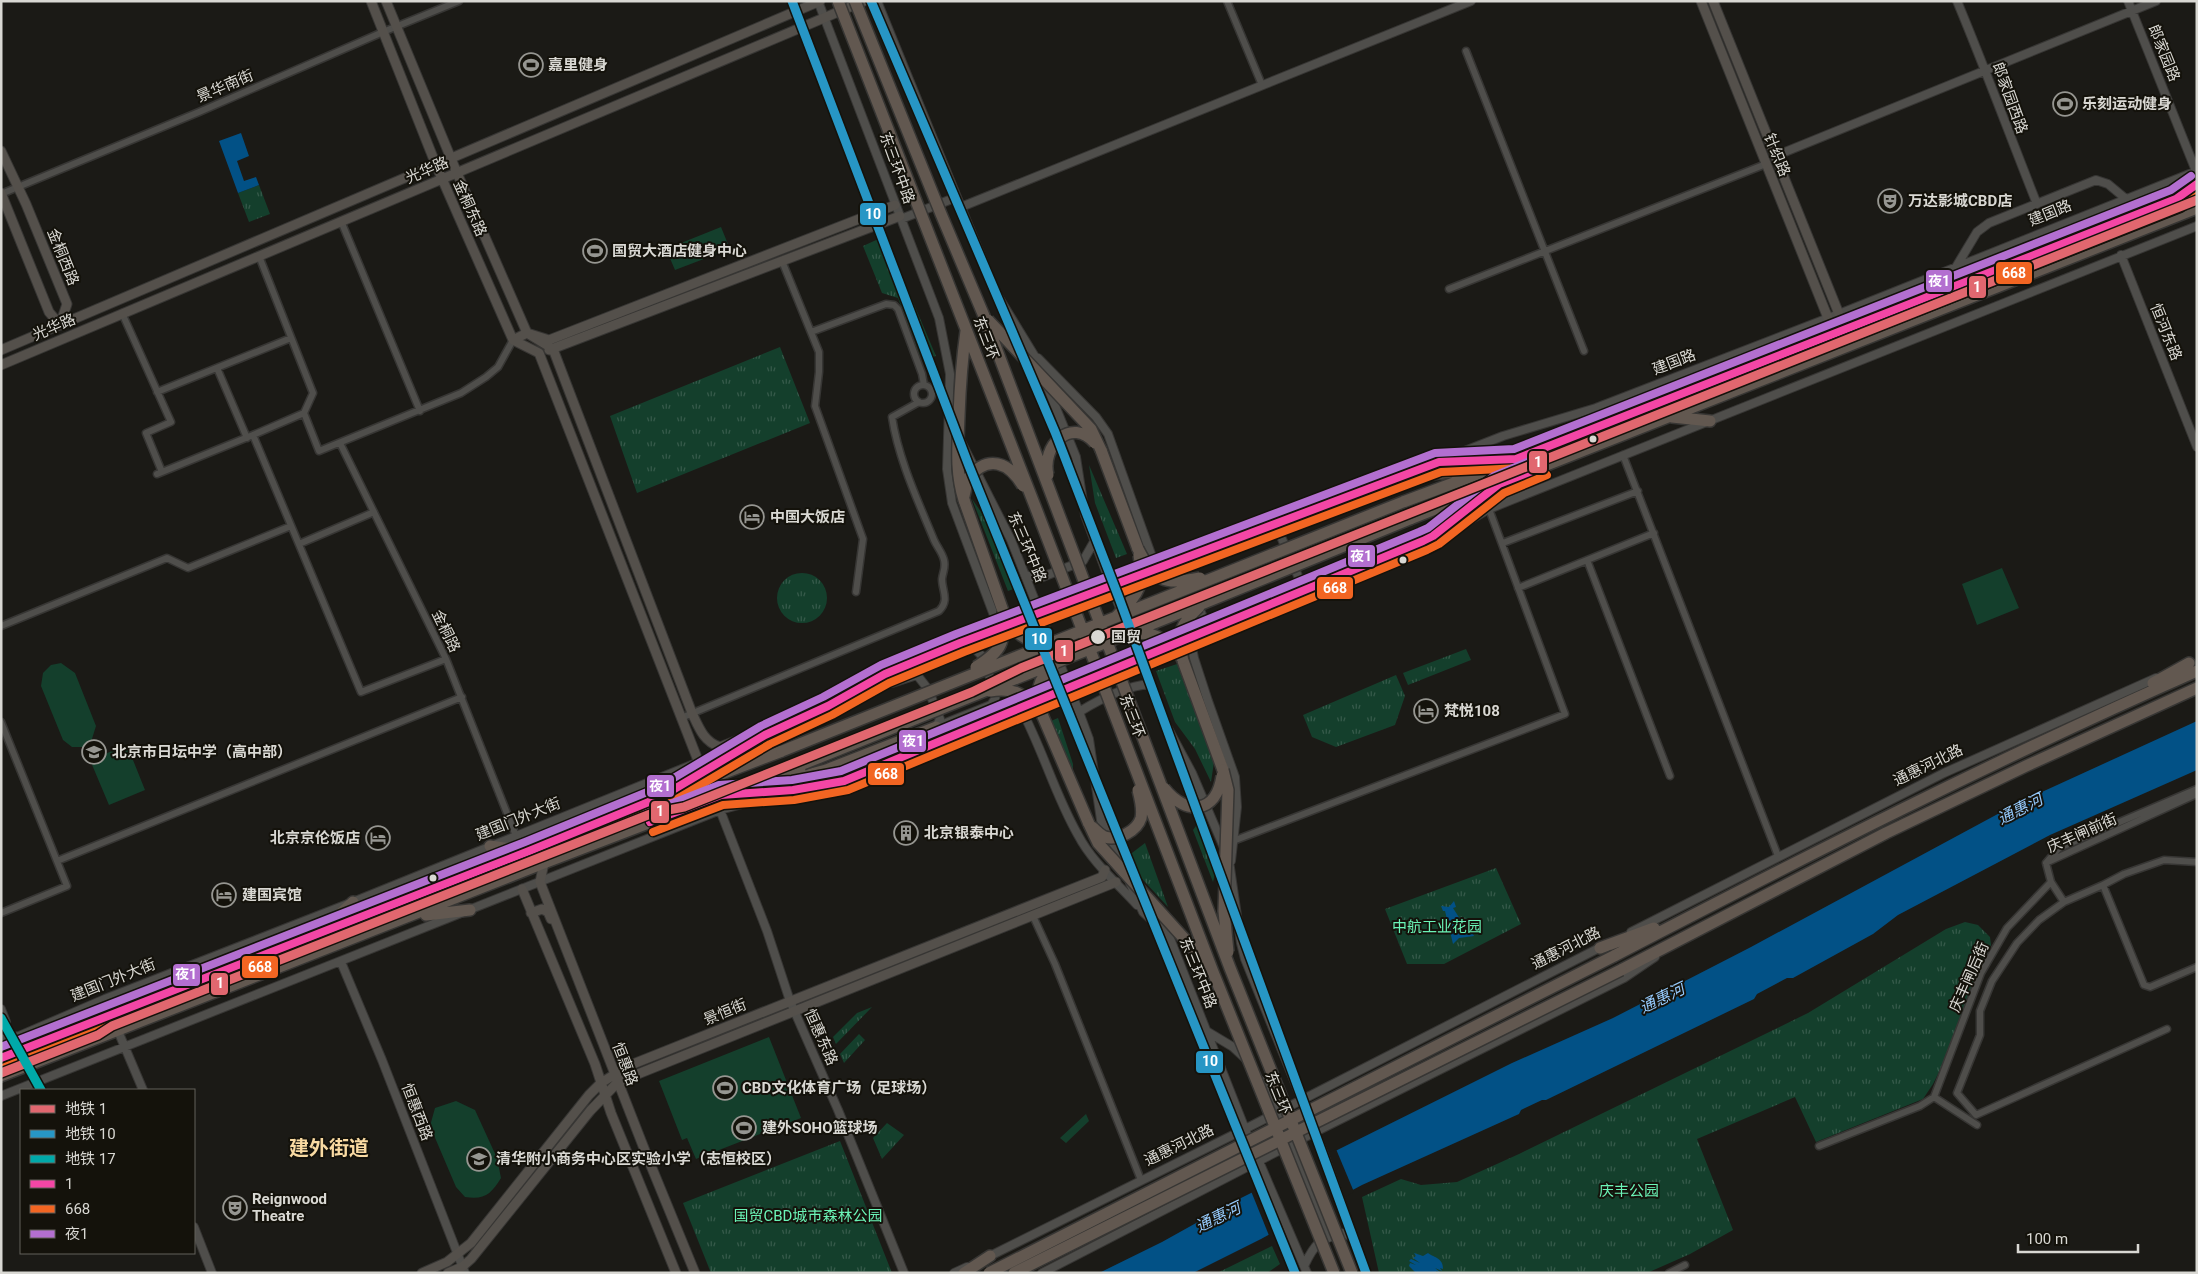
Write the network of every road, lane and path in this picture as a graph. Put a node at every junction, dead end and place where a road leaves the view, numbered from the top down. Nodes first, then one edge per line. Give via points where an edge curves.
1 (371, 1) edge
2 (386, 1) edge
3 (459, 1) edge
4 (838, 1) edge
5 (855, 1) edge
6 (864, 1) edge
7 (877, 1) edge
8 (1227, 1) edge
9 (1471, 1) edge
10 (1701, 1) edge
11 (1713, 1) edge
12 (1957, 1) edge
13 (2128, 1) edge
14 (2156, 1) edge
15 (819, 2) edge
16 (1456, 4) edge
17 (2132, 11) junction
18 (825, 19) junction
19 (396, 26) junction
20 (383, 32) junction
21 (1466, 51) dead end
22 (1986, 72) junction
23 (1262, 85) junction
24 (1, 151) edge
25 (1775, 156) junction
26 (451, 159) junction
27 (1766, 164) junction
28 (436, 165) junction
29 (2197, 171) edge
30 (457, 173) junction
31 (442, 179) junction
32 (2197, 184) edge
33 (18, 187) junction
34 (2197, 190) edge
35 (1, 194) edge
36 (957, 197) junction
37 (2126, 199) junction
38 (2176, 199) junction
39 (896, 204) junction
40 (2037, 204) junction
41 (961, 207) junction
42 (2194, 210) edge
43 (900, 217) junction
44 (341, 221) junction
45 (2197, 226) edge
46 (1545, 251) junction
47 (2120, 255) junction
48 (259, 256) junction
49 (782, 261) junction
50 (1956, 267) junction
51 (1449, 289) dead end
52 (122, 313) junction
53 (1839, 314) junction
54 (984, 316) junction
55 (1828, 318) junction
56 (60, 325) junction
57 (966, 329) junction
58 (811, 332) junction
59 (527, 333) junction
60 (291, 338) junction
61 (512, 340) junction
62 (553, 349) junction
63 (1, 350) edge
64 (1584, 350) dead end
65 (539, 353) junction
66 (1034, 355) junction
67 (1, 365) edge
68 (217, 368) junction
69 (924, 385) junction
70 (157, 392) junction
71 (919, 402) junction
72 (420, 410) junction
73 (304, 413) junction
74 (1667, 417) junction
75 (949, 418) junction
76 (1710, 421) junction
77 (250, 436) junction
78 (340, 442) junction
79 (2197, 447) edge
80 (1101, 450) junction
81 (1622, 455) junction
82 (1516, 459) junction
83 (1439, 462) junction
84 (1494, 468) junction
85 (1402, 477) junction
86 (1499, 484) junction
87 (1638, 491) junction
88 (1053, 499) junction
89 (964, 500) junction
90 (1035, 506) junction
91 (1489, 509) junction
92 (374, 512) junction
93 (1276, 525) junction
94 (291, 526) junction
95 (1654, 533) junction
96 (1433, 536) junction
97 (1095, 540) junction
98 (1503, 543) junction
99 (299, 544) junction
100 (1138, 549) junction
101 (1188, 557) junction
102 (1587, 560) junction
103 (1156, 568) junction
104 (1224, 574) junction
105 (1025, 575) junction
106 (1111, 586) junction
107 (1518, 588) junction
108 (1304, 590) junction
109 (856, 592) dead end
110 (1204, 604) junction
111 (1003, 611) junction
112 (1040, 614) junction
113 (1114, 619) junction
114 (1, 626) edge
115 (1218, 626) junction
116 (995, 631) junction
117 (1121, 636) junction
118 (1063, 638) junction
119 (1190, 638) junction
120 (960, 644) junction
121 (1068, 657) junction
122 (1182, 658) junction
123 (446, 659) junction
124 (1140, 659) junction
125 (2194, 665) edge
126 (957, 679) junction
127 (872, 682) junction
128 (1150, 684) junction
129 (1070, 688) junction
130 (2197, 688) edge
131 (977, 693) junction
132 (462, 697) junction
133 (1021, 709) junction
134 (1041, 712) junction
135 (1079, 712) junction
136 (692, 713) junction
137 (681, 718) junction
138 (1, 722) edge
139 (792, 724) junction
140 (936, 727) junction
141 (765, 735) junction
142 (914, 752) junction
143 (699, 763) junction
144 (1134, 766) junction
145 (1223, 770) junction
146 (781, 772) junction
147 (1156, 776) junction
148 (1670, 776) dead end
149 (2197, 789) edge
150 (793, 790) junction
151 (2197, 794) edge
152 (721, 795) junction
153 (662, 797) junction
154 (720, 810) junction
155 (1089, 824) junction
156 (516, 836) junction
157 (1233, 841) junction
158 (490, 846) junction
159 (529, 851) junction
160 (1778, 856) junction
161 (57, 861) junction
162 (2197, 862) edge
163 (544, 863) junction
164 (1230, 863) junction
165 (2046, 863) junction
166 (1105, 870) junction
167 (540, 882) junction
168 (1116, 882) junction
169 (2051, 882) junction
170 (2103, 885) junction
171 (522, 890) junction
172 (353, 902) junction
173 (2064, 902) junction
174 (470, 910) junction
175 (1143, 912) junction
176 (1698, 912) junction
177 (1, 913) edge
178 (531, 913) junction
179 (1033, 916) junction
180 (409, 917) junction
181 (319, 934) junction
182 (1688, 936) junction
183 (1600, 948) junction
184 (341, 962) junction
185 (2197, 967) edge
186 (1230, 968) junction
187 (1213, 972) junction
188 (577, 976) junction
189 (790, 1001) junction
190 (1, 1009) edge
191 (794, 1010) junction
192 (1, 1025) edge
193 (2167, 1029) dead end
194 (118, 1031) junction
195 (1208, 1032) junction
196 (1, 1040) edge
197 (125, 1046) junction
198 (2, 1056) edge
199 (5, 1074) edge
200 (616, 1078) junction
201 (601, 1083) junction
202 (143, 1089) edge
203 (604, 1094) junction
204 (1, 1096) edge
205 (1934, 1097) junction
206 (1301, 1100) junction
207 (1967, 1105) junction
208 (1276, 1112) junction
209 (1958, 1113) junction
210 (1977, 1125) dead end
211 (1245, 1129) junction
212 (1315, 1132) junction
213 (1291, 1145) junction
214 (1819, 1146) dead end
215 (1260, 1162) junction
216 (1141, 1180) junction
217 (195, 1229) edge
218 (1327, 1237) junction
219 (1354, 1238) junction
220 (458, 1255) junction
221 (990, 1256) junction
222 (1685, 1265) dead end
223 (1305, 1269) edge
224 (463, 1270) edge
225 (212, 1273) edge
226 (422, 1273) edge
227 (448, 1273) edge
228 (676, 1273) edge
229 (695, 1273) edge
230 (904, 1273) edge
231 (954, 1273) edge
232 (964, 1273) edge
233 (989, 1273) edge
234 (1014, 1273) edge
235 (1042, 1273) edge
236 (1334, 1273) edge
237 (1352, 1273) edge
238 (1366, 1273) edge
239 (1669, 1273) edge

1 - 20 main road, 金桐东路
2 - 19 main road, 金桐东路
3 - 19 street, 景华南街
4 - 57 highway, 东三环, bridge
5 - 54 highway, 东三环, bridge
6 - 18 main road, 光华路
7 - 36 street
8 - 23 street
9 - 16 street
10 - 27 main road, 针织路
11 - 25 main road, 针织路
12 - 22 street, 郎家园西路
13 - 17 street, 郎家园路
14 - 17 street
15 - 18 street, 东三环中路
15 - 26 main road, 光华路
16 - 23 street
17 - 22 street
17 - 29 street, 郎家园路
18 - 30 main road, 光华路
18 - 39 street, 东三环中路
19 - 20 street, 景华南街
19 - 26 main road, 金桐东路
20 - 28 main road, 金桐东路
20 - 33 street, 景华南街
21 - 46 street
22 - 25 street
22 - 40 street, 郎家园西路
23 - 41 street
24 - 33 main road, 金桐西路
25 - 53 main road, 针织路
26 - 28 main road, 光华路
26 - 30 main road, 金桐东路
27 - 46 street
27 - 55 main road, 针织路
28 - 31 main road, 金桐东路
28 - 56 main road, 光华路
29 - 37 street, 建国路
30 - 31 main road, 光华路
30 - 59 main road, 金桐东路
31 - 44 main road, 光华路
31 - 61 main road, 金桐东路
32 - 38 highway
33 - 35 street, 景华南街
33 - 56 main road, 金桐西路 via 67,304
34 - 38 highway
35 - 56 main road via 49,312
36 - 41 street
36 - 43 street
37 - 40 street via 2108,184 2096,180
37 - 50 street, 建国路
38 - 82 highway
39 - 43 street, 东三环中路
39 - 59 main road via 549,340
40 - 50 street via 1989,223 1977,232
41 - 66 street via 996,292
42 - 74 highway
43 - 49 main road
43 - 75 street, 东三环中路 via 939,318 950,374
44 - 48 main road, 光华路
44 - 72 street
45 - 47 street
46 - 51 street
46 - 64 street
47 - 76 street
47 - 79 street, 恒河东路
48 - 52 main road, 光华路
48 - 60 street
49 - 58 street
49 - 62 main road
50 - 53 street, 建国路
52 - 67 main road, 光华路
52 - 70 street
53 - 55 street, 建国路
54 - 80 highway, bridge via 1091,429
54 - 88 highway, 东三环, bridge
55 - 83 street, 建国路 via 1596,408 1503,436
56 - 63 main road, 光华路
57 - 89 highway, bridge via 961,362 957,454 958,482
57 - 90 highway, 东三环, bridge
58 - 69 street via 886,304 894,305
58 - 109 street via 819,352 815,406 863,539
59 - 61 main road
59 - 62 main road
60 - 68 street
60 - 73 street via 313,393
61 - 65 main road
61 - 72 street via 498,366 486,377
62 - 65 main road
62 - 136 main road
65 - 137 main road
66 - 97 street via 1076,457 1086,515
66 - 103 street via 1096,417 1108,434
68 - 70 street
68 - 77 street
69 - 71 street via 918,386 914,392
69 - 71 street via 929,387 932,395 927,402
70 - 77 street via 171,422 146,433 160,473
71 - 136 street via 892,417 894,433 914,488 944,558 946,567 942,579 946,596 943,607
72 - 78 street
73 - 77 street
73 - 78 street via 319,451
74 - 76 highway
74 - 86 highway
75 - 105 street, 东三环中路 via 1011,540
75 - 116 street via 946,469 952,503 995,618
76 - 81 street
77 - 94 street
78 - 92 street, 金桐路
80 - 88 highway, bridge via 1091,438 1078,432 1064,435 1054,443 1047,460
80 - 100 highway
81 - 87 street
81 - 91 street
82 - 83 highway
82 - 84 highway
83 - 85 street, 建国路
84 - 85 highway
84 - 104 highway, bridge
85 - 93 street, 建国路
86 - 96 highway
86 - 110 highway, bridge
87 - 95 street
87 - 98 street
88 - 147 highway, 东三环, bridge
89 - 90 highway, bridge via 965,484 972,473 987,464 997,463 1014,473
89 - 111 highway
90 - 144 highway, 东三环, bridge
91 - 96 street
91 - 98 street
92 - 99 street
92 - 123 street, 金桐路
93 - 101 street, 建国路
93 - 108 street
94 - 99 street
94 - 114 street via 188,568 167,558
95 - 102 street
95 - 160 street
96 - 108 street
97 - 105 street via 1083,561 1040,578
97 - 106 street
98 - 107 street
99 - 123 street via 361,692
100 - 104 highway, bridge via 1156,577 1174,583
100 - 113 highway, bridge via 1142,582 1138,592
101 - 103 street, 建国路
101 - 115 street via 1184,571 1204,620
102 - 107 street
102 - 148 street
103 - 106 street, 建国路
104 - 113 highway, bridge
105 - 112 street, 东三环中路
106 - 112 street, 建国门外大街
106 - 124 street
107 - 157 street via 1565,714
108 - 115 street
110 - 117 highway, bridge
110 - 122 highway, bridge via 1179,632
111 - 118 highway, bridge via 1021,637 1045,641
111 - 126 highway, bridge via 1003,637 997,653
112 - 116 street, 建国门外大街
112 - 129 street, 东三环中路
113 - 118 highway, bridge
115 - 119 street
116 - 120 street, 建国门外大街
117 - 121 highway, bridge
117 - 122 highway, bridge via 1155,635 1165,640
118 - 126 highway, bridge
119 - 124 street
119 - 157 street via 1235,777 1237,807
120 - 127 street, 建国门外大街
120 - 140 street via 974,648 981,655 996,693 995,699 991,705
121 - 131 highway, bridge
121 - 134 highway, bridge via 1042,676 1038,688
122 - 145 highway
123 - 132 street, 金桐路
124 - 128 street
124 - 129 street
125 - 160 street, 通惠河北路 via 1946,772
125 - 176 highway, 通惠河北路
126 - 153 highway, 建国门外大街, bridge
127 - 139 street, 建国门外大街
127 - 140 street via 892,683 917,675 928,689 940,719
128 - 135 street via 1137,685
128 - 164 street via 1164,722 1192,773
129 - 133 street
129 - 135 street, 东三环中路
130 - 182 highway via 1886,833
131 - 134 highway, bridge via 1016,691
131 - 146 highway, bridge
132 - 156 street, 金桐路
132 - 161 street
133 - 142 street
133 - 166 street via 1078,835
134 - 155 highway
135 - 175 street, 东三环中路 via 1089,739 1101,820
136 - 137 street
136 - 139 main road via 710,744 720,747 760,731
137 - 143 main road
138 - 161 street
139 - 141 street, 建国门外大街
140 - 142 street
140 - 146 highway via 826,770 811,774
141 - 143 street, 建国门外大街
141 - 153 highway
142 - 150 street via 844,781
143 - 156 street, 建国门外大街
144 - 155 highway, bridge via 1141,812 1136,827 1114,838 1105,837
144 - 187 highway, 东三环, bridge
145 - 147 highway, bridge via 1216,796 1197,808 1172,798
145 - 186 highway, bridge via 1228,790 1224,911
146 - 152 highway
147 - 186 highway, 东三环, bridge
149 - 165 street, 庆丰闸前街 via 2059,848
150 - 152 highway
150 - 154 street
151 - 165 street, 庆丰闸前街
152 - 163 highway
153 - 159 highway, 建国门外大街
154 - 167 street
154 - 189 street, 恒惠东路
155 - 187 highway, bridge via 1098,843
156 - 158 street, 建国门外大街
157 - 164 street
158 - 159 highway
158 - 172 street, 建国门外大街
159 - 181 highway, 建国门外大街
160 - 183 street, 通惠河北路
161 - 177 street via 67,886
162 - 170 street via 2164,860
163 - 167 main road
163 - 180 highway
164 - 206 street via 1245,959
165 - 169 street
166 - 168 street
166 - 189 main road, 景恒街 via 1102,878
167 - 171 street
167 - 188 main road, 恒惠路
168 - 175 street
168 - 179 main road, 景恒街
169 - 173 street
169 - 205 street, 庆丰闸后街 via 2007,928 1981,973
170 - 173 street
170 - 185 street via 2144,985 2150,987
171 - 174 street
171 - 178 main road, 恒惠路
172 - 181 highway
172 - 196 street, 建国门外大街 via 104,999 19,1036
173 - 207 street via 2039,920 2016,943 1992,981 1980,1011 1980,1035 1957,1093
174 - 180 highway
174 - 184 street
175 - 195 street, 东三环中路 via 1169,936
176 - 183 highway
176 - 233 highway, 通惠河北路, bridge
178 - 188 main road via 542,909 548,912
178 - 201 main road, 恒惠路
179 - 191 main road, 景恒街
179 - 216 street
180 - 194 highway
181 - 198 highway, 建国门外大街
182 - 212 street via 1624,978
182 - 234 highway, bridge
183 - 206 street, 通惠河北路
184 - 197 street
184 - 220 street, 恒惠西路
186 - 237 highway, 东三环, bridge
187 - 236 highway, 东三环, bridge
188 - 200 main road, 恒惠路
189 - 191 street, 恒惠东路
189 - 200 main road, 景恒街 via 633,1064
190 - 192 street via 6,1022
191 - 200 main road, 景恒街
191 - 230 street, 恒惠东路
193 - 207 street via 1976,1115
194 - 197 street
194 - 199 highway
195 - 208 street via 1244,1056 1255,1069
195 - 211 street, 东三环中路
197 - 202 street
197 - 204 street
198 - 199 main road
200 - 201 main road, 景恒街
200 - 203 main road, 景恒街
200 - 229 main road, 恒惠路
201 - 203 main road, 恒惠路
201 - 220 main road, 景恒街
203 - 224 main road, 景恒街
203 - 228 main road, 恒惠路
205 - 209 street
205 - 214 street via 1920,1106
206 - 208 street, 通惠河北路
206 - 212 street
207 - 209 street
208 - 211 street, 通惠河北路
208 - 213 street
209 - 210 street
211 - 215 street, 东三环中路
211 - 216 street, 通惠河北路
212 - 213 street
212 - 219 street
213 - 215 street
213 - 218 street
215 - 223 street, 东三环中路
215 - 235 street
216 - 221 street, 通惠河北路
217 - 225 street
218 - 219 street via 1344,1233
218 - 223 street via 1314,1244
219 - 238 street
220 - 224 street, 恒惠西路
220 - 226 main road, 景恒街
221 - 231 street, 通惠河北路
221 - 232 highway
222 - 239 street
224 - 227 main road, 景恒街

